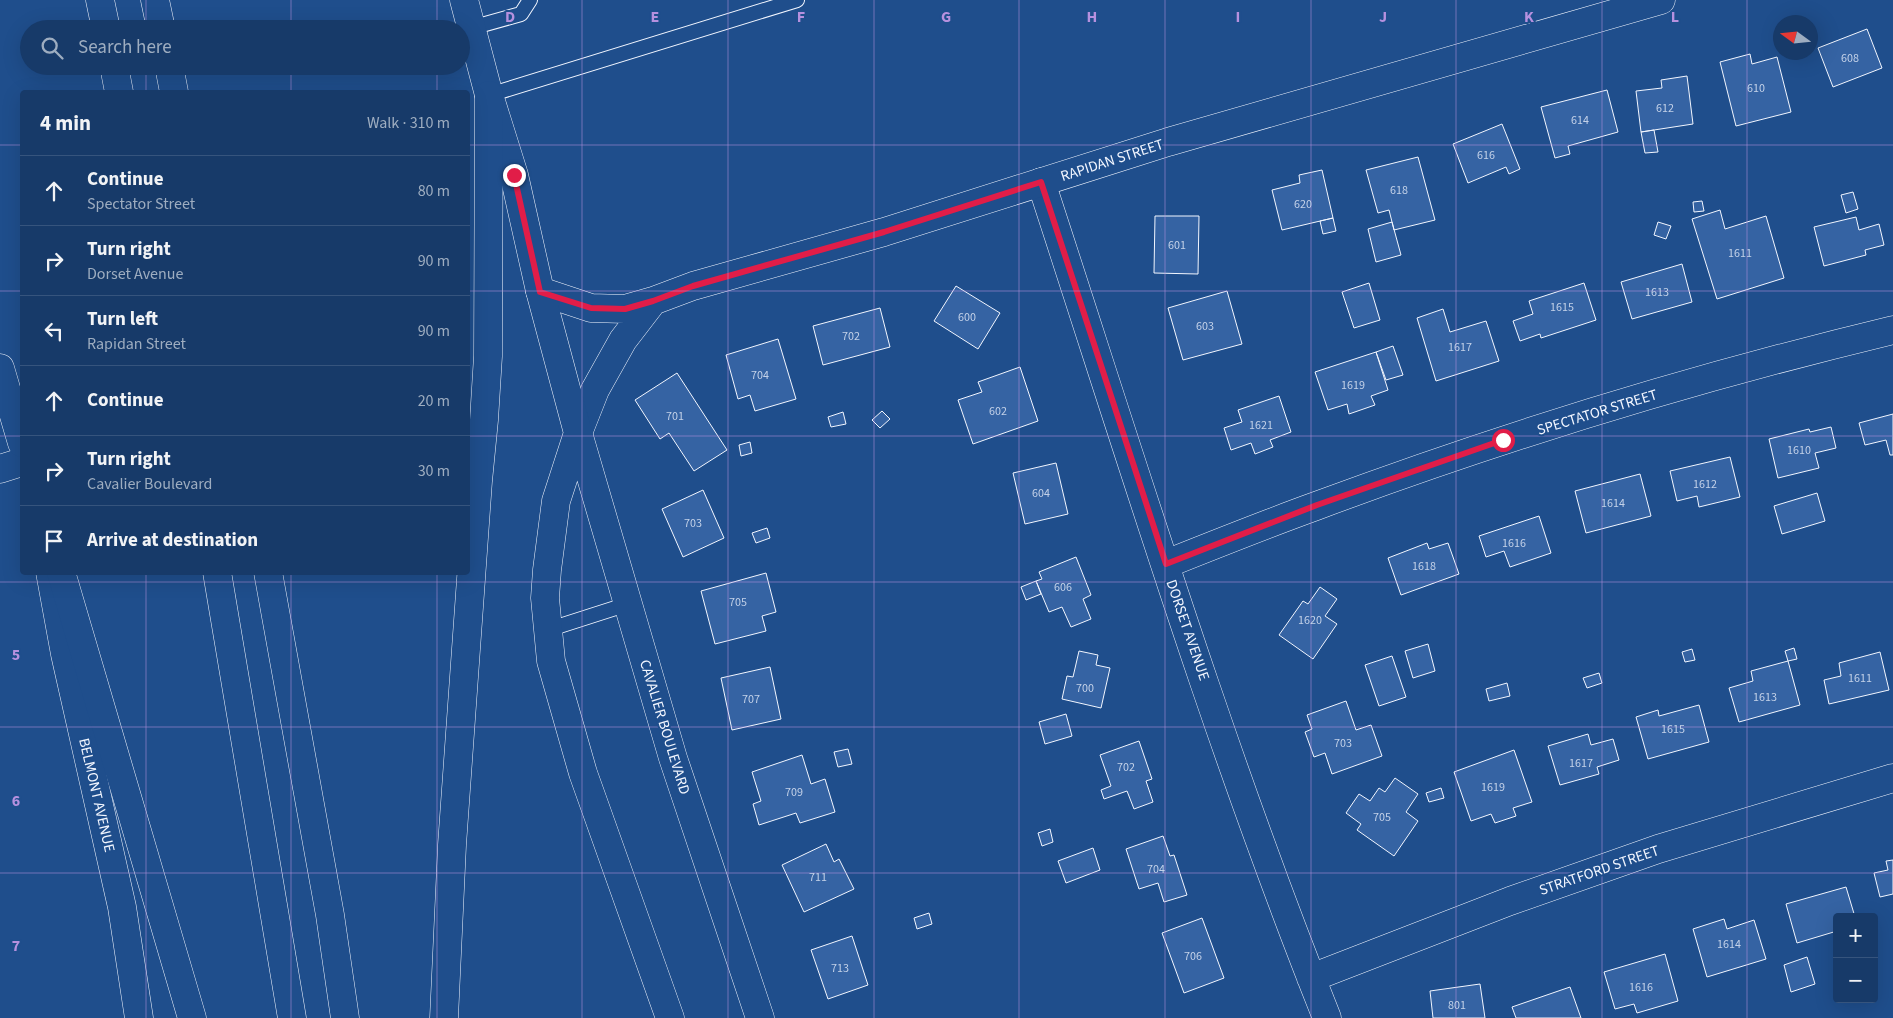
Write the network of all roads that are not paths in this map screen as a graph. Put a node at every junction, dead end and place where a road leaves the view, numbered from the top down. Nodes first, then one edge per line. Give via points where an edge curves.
1 (100, 0) edge
2 (155, 0) edge
3 (464, 0) edge
4 (530, 0) edge
5 (797, 0) edge
6 (1661, 0) edge
7 (104, 20) edge
8 (159, 20) edge
9 (469, 20) edge
10 (470, 24) edge
11 (471, 28) junction
12 (116, 75) edge
13 (171, 75) edge
14 (120, 90) edge
15 (174, 90) edge
16 (489, 95) junction
17 (1041, 182) junction
18 (540, 292) junction
19 (653, 301) junction
20 (1893, 330) edge
21 (0, 368) edge
22 (578, 433) junction
23 (20, 436) edge
24 (20, 463) edge
25 (0, 468) edge
26 (1166, 564) junction
27 (51, 575) edge
28 (62, 575) edge
29 (218, 575) edge
30 (269, 575) edge
31 (628, 604) junction
32 (547, 630) junction
33 (1893, 778) edge
34 (1311, 978) junction
35 (139, 1018) edge
36 (192, 1018) edge
37 (292, 1018) edge
38 (345, 1018) edge
39 (444, 1018) edge
40 (670, 1018) edge
41 (760, 1018) edge
42 (1327, 1018) edge

1 - 7 main road
2 - 8 main road
3 - 9 main road, CAVALIER BOULEVARD
4 - 11 lane via 521,14
5 - 16 lane
6 - 17 main road, RAPIDAN STREET via 1168,142
10 - 11 main road, CAVALIER BOULEVARD
11 - 16 main road, CAVALIER BOULEVARD
12 - 14 main road
13 - 15 main road
16 - 18 main road, CAVALIER BOULEVARD via 514,175
16 - 39 main road via 488,356 452,845
17 - 19 main road, RAPIDAN STREET via 884,232 693,286
17 - 26 main road, DORSET AVENUE
18 - 19 main road, RAPIDAN STREET via 591,308 625,309
18 - 22 main road, CAVALIER BOULEVARD
19 - 22 main road via 623,340 595,390
20 - 26 main road, SPECTATOR STREET via 1692,383 1503,440 1317,505
21 - 23 main road
22 - 31 main road, CAVALIER BOULEVARD
22 - 32 main road via 556,501 546,580
24 - 25 main road
26 - 34 main road, DORSET AVENUE via 1256,832
27 - 35 main road, BELMONT AVENUE via 122,907
28 - 36 main road
29 - 37 main road
30 - 38 main road via 327,896
31 - 32 lane
31 - 41 main road, CAVALIER BOULEVARD via 673,758
32 - 40 main road via 551,661 583,773
33 - 34 main road, STRATFORD STREET via 1658,849 1510,901
34 - 42 main road, DORSET AVENUE

